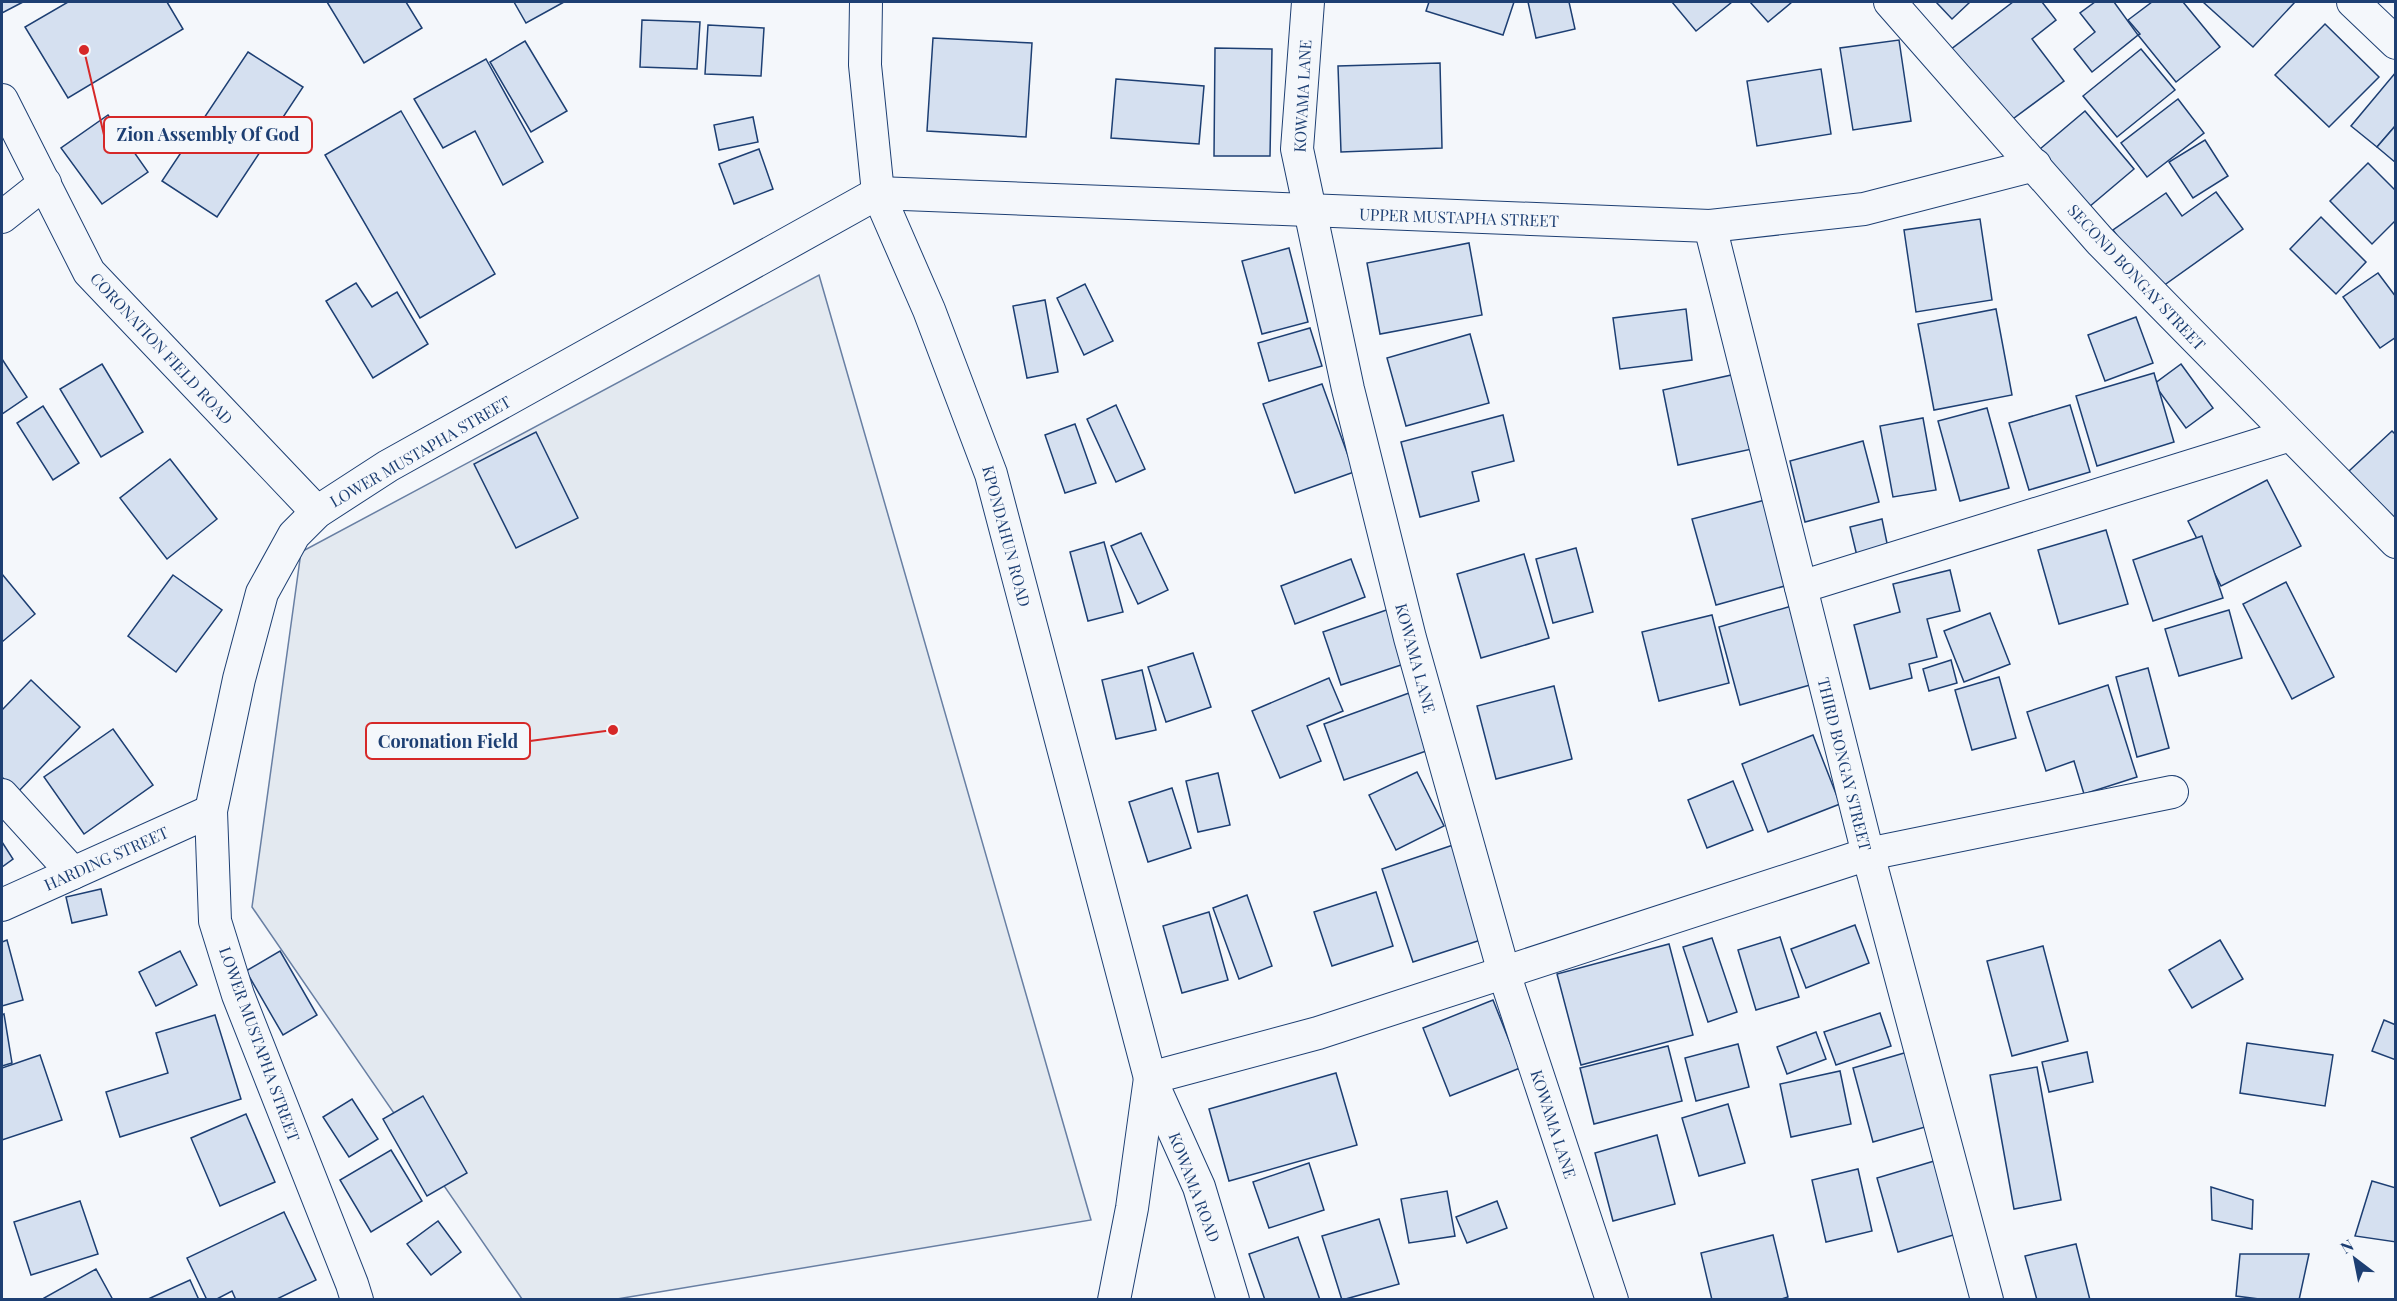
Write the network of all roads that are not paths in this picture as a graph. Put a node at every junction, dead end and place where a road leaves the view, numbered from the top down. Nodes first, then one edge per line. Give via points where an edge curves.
1 (866, 2) edge
2 (1308, 2) edge
3 (1890, 2) edge
4 (2353, 2) edge
5 (2396, 43) edge
6 (2, 100) edge
7 (2035, 165) junction
8 (45, 183) junction
9 (878, 193) junction
10 (1309, 211) junction
11 (2, 217) edge
12 (1710, 226) junction
13 (2290, 435) junction
14 (317, 512) junction
15 (2396, 542) edge
16 (1801, 587) junction
17 (2172, 792) dead end
18 (2, 795) edge
19 (211, 812) junction
20 (1868, 854) junction
21 (73, 873) junction
22 (2, 905) edge
23 (1504, 973) junction
24 (1150, 1078) junction
25 (357, 1299) edge
26 (1114, 1299) edge
27 (1233, 1299) edge
28 (1612, 1299) edge
29 (1987, 1299) edge

1 - 9 street, KPONDAHUN ROAD via 865,65
2 - 10 street, KOWAMA LANE via 1297,149
3 - 7 street, SECOND BONGAY STREET
4 - 5 street
6 - 8 street, CORONATION FIELD ROAD
7 - 12 street, UPPER MUSTAPHA STREET via 1864,209
7 - 13 street, SECOND BONGAY STREET via 2100,241
8 - 11 street
8 - 14 street, CORONATION FIELD ROAD via 89,272
9 - 10 street, UPPER MUSTAPHA STREET
9 - 14 street, LOWER MUSTAPHA STREET via 388,466
9 - 24 street, KPONDAHUN ROAD via 929,310 991,474
10 - 12 street, UPPER MUSTAPHA STREET
10 - 23 street, KOWAMA LANE via 1348,389 1410,638
12 - 16 street, THIRD BONGAY STREET
13 - 15 street, SECOND BONGAY STREET
13 - 16 street
14 - 19 street, LOWER MUSTAPHA STREET via 294,535 262,593
16 - 20 street, THIRD BONGAY STREET
17 - 20 street
18 - 21 street
19 - 21 street, HARDING STREET
19 - 25 street, LOWER MUSTAPHA STREET via 215,921 238,995
20 - 23 street
20 - 29 street, THIRD BONGAY STREET
21 - 22 street, HARDING STREET
23 - 24 street via 1318,1034
23 - 28 street, KOWAMA LANE
24 - 26 street via 1132,1208
24 - 27 street, KOWAMA ROAD via 1199,1187

